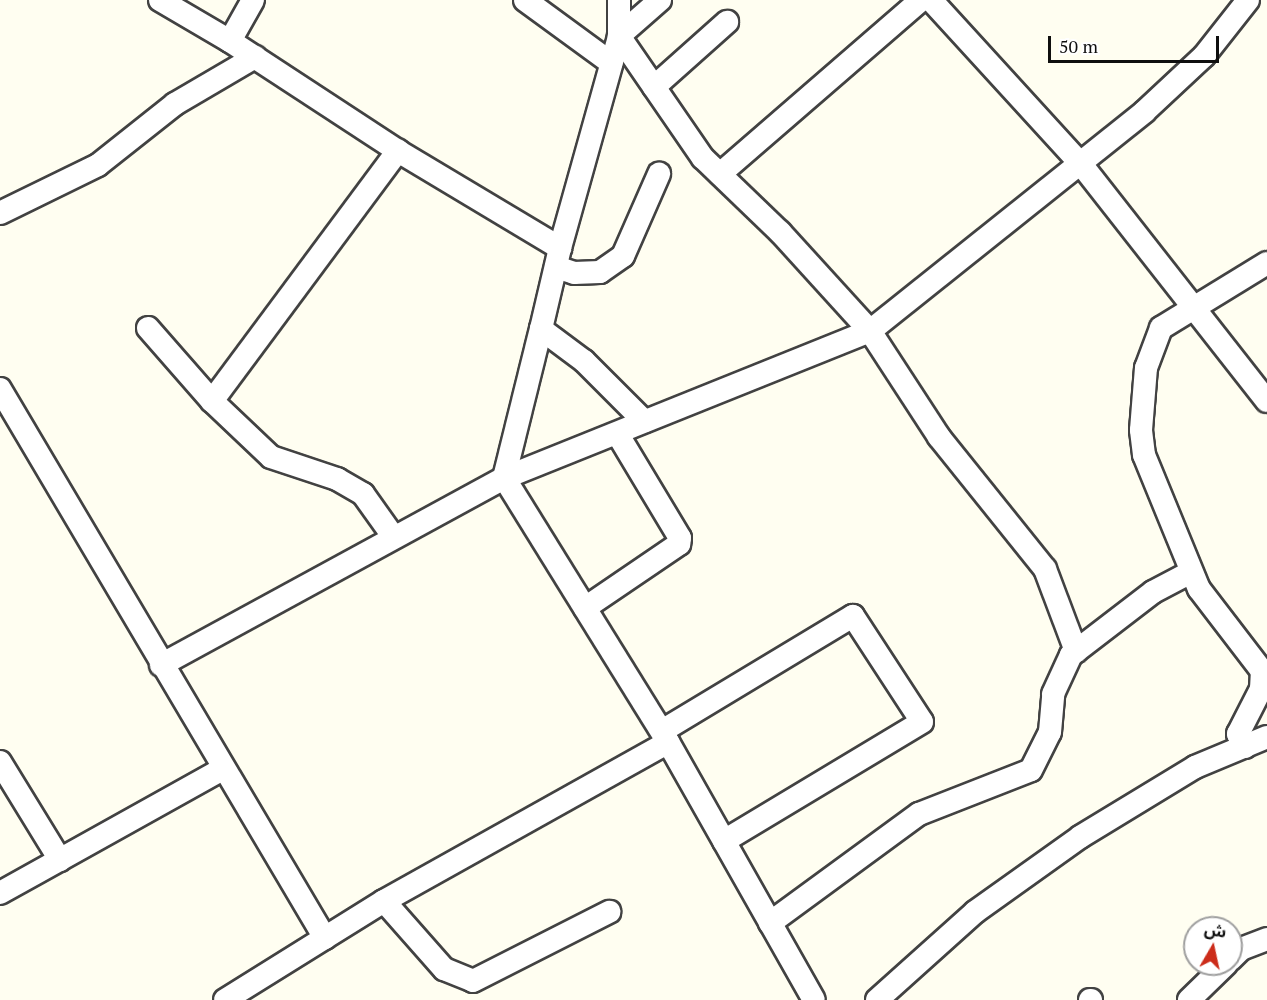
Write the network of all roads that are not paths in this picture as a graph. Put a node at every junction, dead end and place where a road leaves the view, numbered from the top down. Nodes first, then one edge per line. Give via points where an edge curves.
1 (160, 0) edge
2 (253, 0) edge
3 (525, 0) edge
4 (619, 0) edge
5 (660, 0) edge
6 (921, 0) edge
7 (931, 0) edge
8 (1248, 0) edge
9 (727, 22) dead end
10 (619, 36) junction
11 (230, 41) junction
12 (255, 57) junction
13 (611, 63) junction
14 (654, 87) junction
15 (398, 151) junction
16 (1081, 164) junction
17 (658, 174) dead end
18 (720, 174) junction
19 (2, 207) edge
20 (558, 258) junction
21 (1267, 263) edge
22 (1194, 308) junction
23 (148, 328) dead end
24 (541, 328) junction
25 (870, 331) junction
26 (0, 389) edge
27 (212, 401) junction
28 (1267, 401) edge
29 (644, 421) junction
30 (618, 433) junction
31 (504, 478) junction
32 (393, 536) junction
33 (1191, 572) junction
34 (585, 608) junction
35 (1076, 651) junction
36 (161, 665) junction
37 (665, 736) junction
38 (1267, 737) edge
39 (1245, 747) junction
40 (0, 762) edge
41 (224, 769) junction
42 (724, 841) junction
43 (60, 860) junction
44 (0, 893) edge
45 (384, 901) junction
46 (609, 912) dead end
47 (770, 922) junction
48 (325, 938) junction
49 (1267, 939) edge
50 (1243, 948) edge
51 (1214, 976) edge
52 (225, 1000) edge
53 (814, 1000) edge
54 (877, 1000) edge
55 (1189, 1000) edge

1 - 11 street
2 - 11 street
3 - 13 street
4 - 10 street
5 - 10 street
6 - 18 street
7 - 16 street
8 - 16 street via 1204,56
9 - 14 street
10 - 13 street
10 - 14 street
11 - 12 street
12 - 15 street
12 - 19 street via 175,104 98,165
13 - 20 street
14 - 18 street via 703,158
15 - 20 street
15 - 27 street
16 - 22 street
16 - 25 street
17 - 20 street via 623,256 600,272 574,273
18 - 25 street via 780,232
20 - 24 street
21 - 22 street
22 - 28 street
22 - 33 street via 1161,328 1146,368 1141,430 1144,455
23 - 27 street
24 - 29 street via 584,361
24 - 31 street
25 - 29 street
25 - 35 street via 939,437 1045,569
26 - 36 street
27 - 32 street via 271,457 337,479 363,494
29 - 30 street
30 - 31 street
30 - 34 street via 681,538 679,544
31 - 32 street
31 - 34 street
32 - 36 street
33 - 35 street via 1153,592
33 - 39 street via 1199,589 1262,671 1261,689 1238,734
34 - 37 street
35 - 47 street via 1053,694 1050,732 1030,770 919,814
36 - 41 street
37 - 42 street
37 - 42 street via 853,616 922,722
37 - 45 street
38 - 39 street
39 - 54 street via 1195,767 1027,873 975,912
40 - 43 street
41 - 43 street
41 - 48 street
42 - 47 street
43 - 44 street
45 - 46 street via 444,969 473,981
45 - 48 street
47 - 53 street
48 - 52 street
49 - 50 street
51 - 55 street

